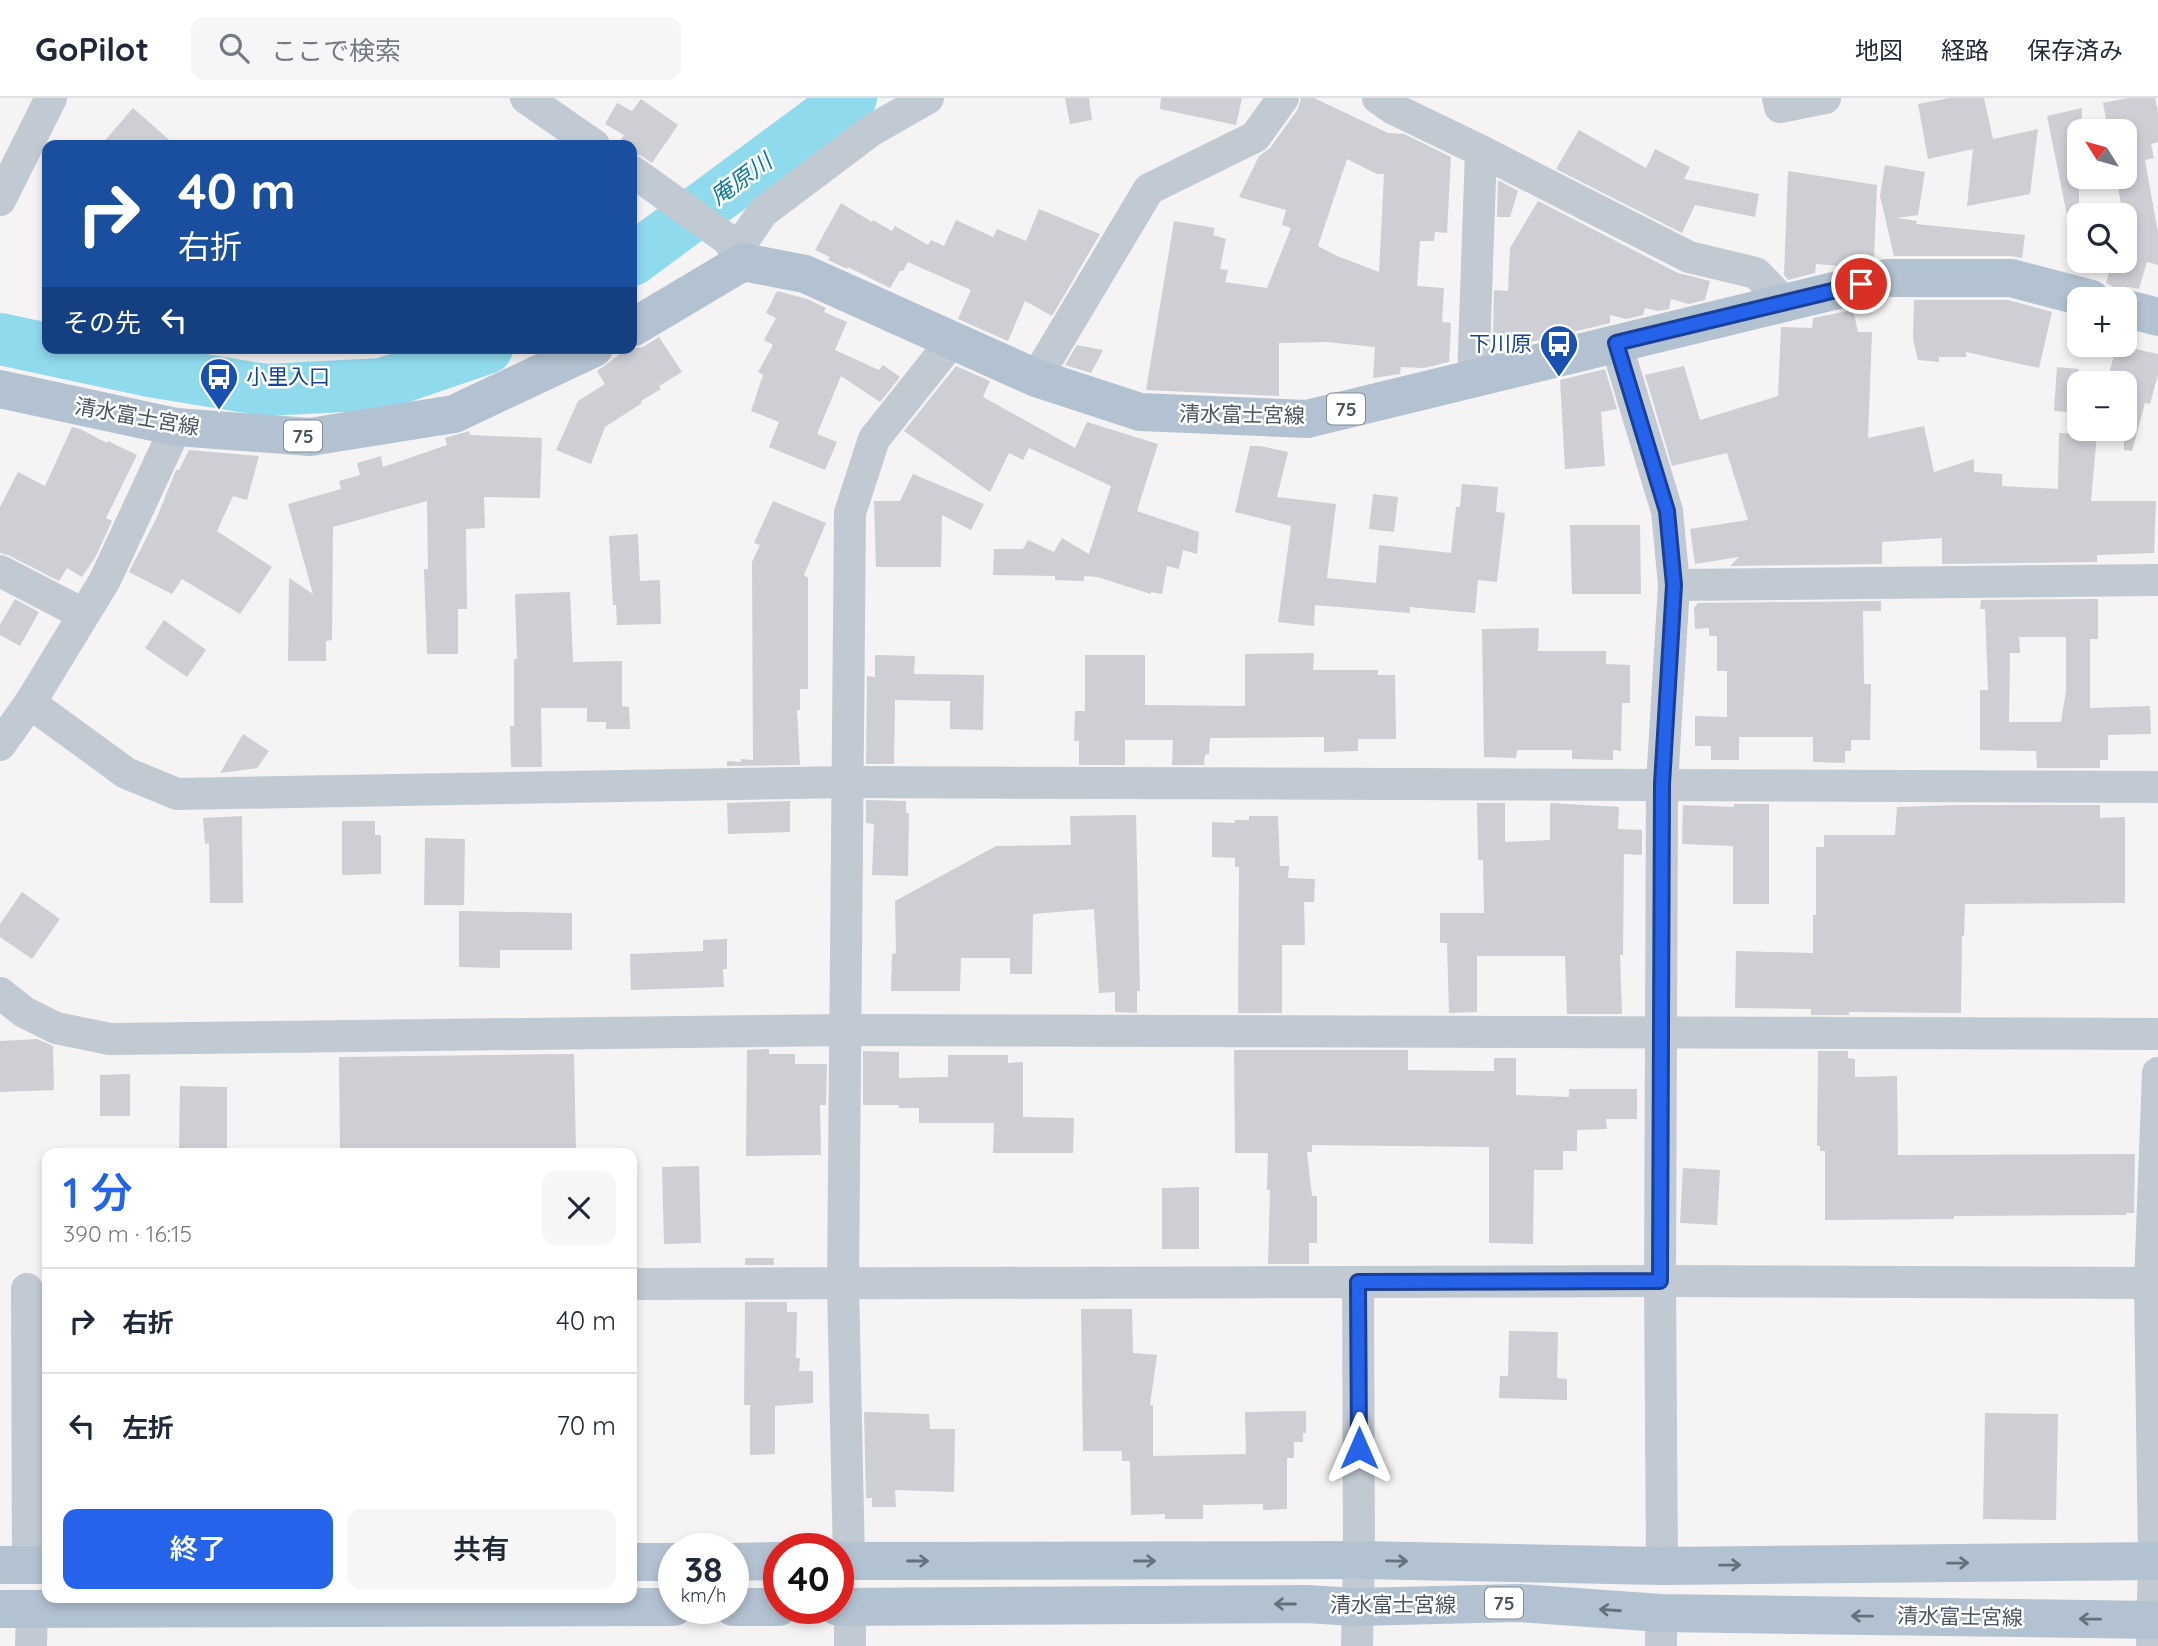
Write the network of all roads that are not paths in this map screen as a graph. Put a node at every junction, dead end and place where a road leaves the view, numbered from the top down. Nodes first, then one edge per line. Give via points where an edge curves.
1 (51, 98) edge
2 (928, 98) edge
3 (1283, 98) edge
4 (1378, 98) edge
5 (1778, 98) edge
6 (1825, 98) edge
7 (528, 99) edge
8 (587, 140) edge
9 (1481, 151) junction
10 (643, 179) edge
11 (0, 200) edge
12 (735, 251) junction
13 (2067, 293) edge
14 (1784, 302) junction
15 (2137, 311) edge
16 (2158, 317) edge
17 (637, 324) edge
18 (952, 341) junction
19 (1616, 343) junction
20 (581, 354) edge
21 (1036, 378) junction
22 (1472, 379) junction
23 (0, 389) edge
24 (176, 428) junction
25 (0, 571) edge
26 (2158, 580) edge
27 (1674, 585) junction
28 (83, 614) junction
29 (17, 705) edge
30 (0, 746) edge
31 (849, 782) junction
32 (1662, 784) junction
33 (2158, 787) edge
34 (0, 993) edge
35 (846, 1030) junction
36 (1661, 1033) junction
37 (2158, 1034) edge
38 (2158, 1073) edge
39 (1660, 1281) junction
40 (1358, 1282) junction
41 (844, 1283) junction
42 (2154, 1283) edge
43 (637, 1284) edge
44 (25, 1288) edge
45 (844, 1533) edge
46 (1359, 1560) junction
47 (2156, 1560) edge
48 (854, 1561) edge
49 (637, 1562) edge
50 (658, 1562) edge
51 (25, 1565) edge
52 (1662, 1566) junction
53 (658, 1607) edge
54 (854, 1607) edge
55 (1356, 1607) junction
56 (16, 1609) edge
57 (847, 1624) edge
58 (2154, 1629) edge
59 (1661, 1630) edge
60 (31, 1646) edge
61 (850, 1646) edge
62 (1357, 1646) edge

1 - 11 street
2 - 12 street via 872,130 763,212
3 - 21 street via 1255,137 1149,189
4 - 9 street
5 - 6 street via 1780,107
7 - 8 street
9 - 14 street via 1689,257 1756,273
9 - 22 street
10 - 12 street
12 - 17 main road
12 - 18 main road, 清水富士宮線 / 75 via 805,274
13 - 14 main road, 清水富士宮線 / 75 via 2011,278 1887,278
14 - 19 main road, 清水富士宮線 / 75
15 - 16 main road
18 - 21 main road, 清水富士宮線 / 75
18 - 31 street via 874,439 850,513
19 - 22 main road, 清水富士宮線 / 75
19 - 27 street via 1667,511
20 - 24 main road, 清水富士宮線 / 75 via 454,414 310,437
21 - 22 main road, 清水富士宮線 / 75 via 1140,412 1307,419
23 - 24 main road, 清水富士宮線 / 75
24 - 28 street via 105,580
25 - 28 street
26 - 27 street
27 - 32 street
28 - 29 street
29 - 30 street
29 - 31 street via 126,773 177,794
31 - 32 street
31 - 35 street
32 - 33 street
32 - 36 street
34 - 35 street via 56,1028 110,1039
35 - 36 street
35 - 41 street
36 - 37 street
36 - 39 street
38 - 42 street
39 - 40 street
39 - 42 street
39 - 52 street
40 - 41 street
40 - 46 street
41 - 43 street
41 - 45 street
42 - 47 street
44 - 51 street
48 -> 46 main road, 清水富士宮線 / 75
46 -> 52 main road, 清水富士宮線 / 75
46 - 55 street
52 -> 47 main road, 清水富士宮線 / 75
47 - 58 street
49 - 50 main road
53 - 56 main road
55 -> 54 main road, 清水富士宮線 / 75
59 -> 55 main road, 清水富士宮線 / 75 via 1519,1603
55 - 62 street
56 - 60 street
57 - 61 street
58 -> 59 main road, 清水富士宮線 / 75

